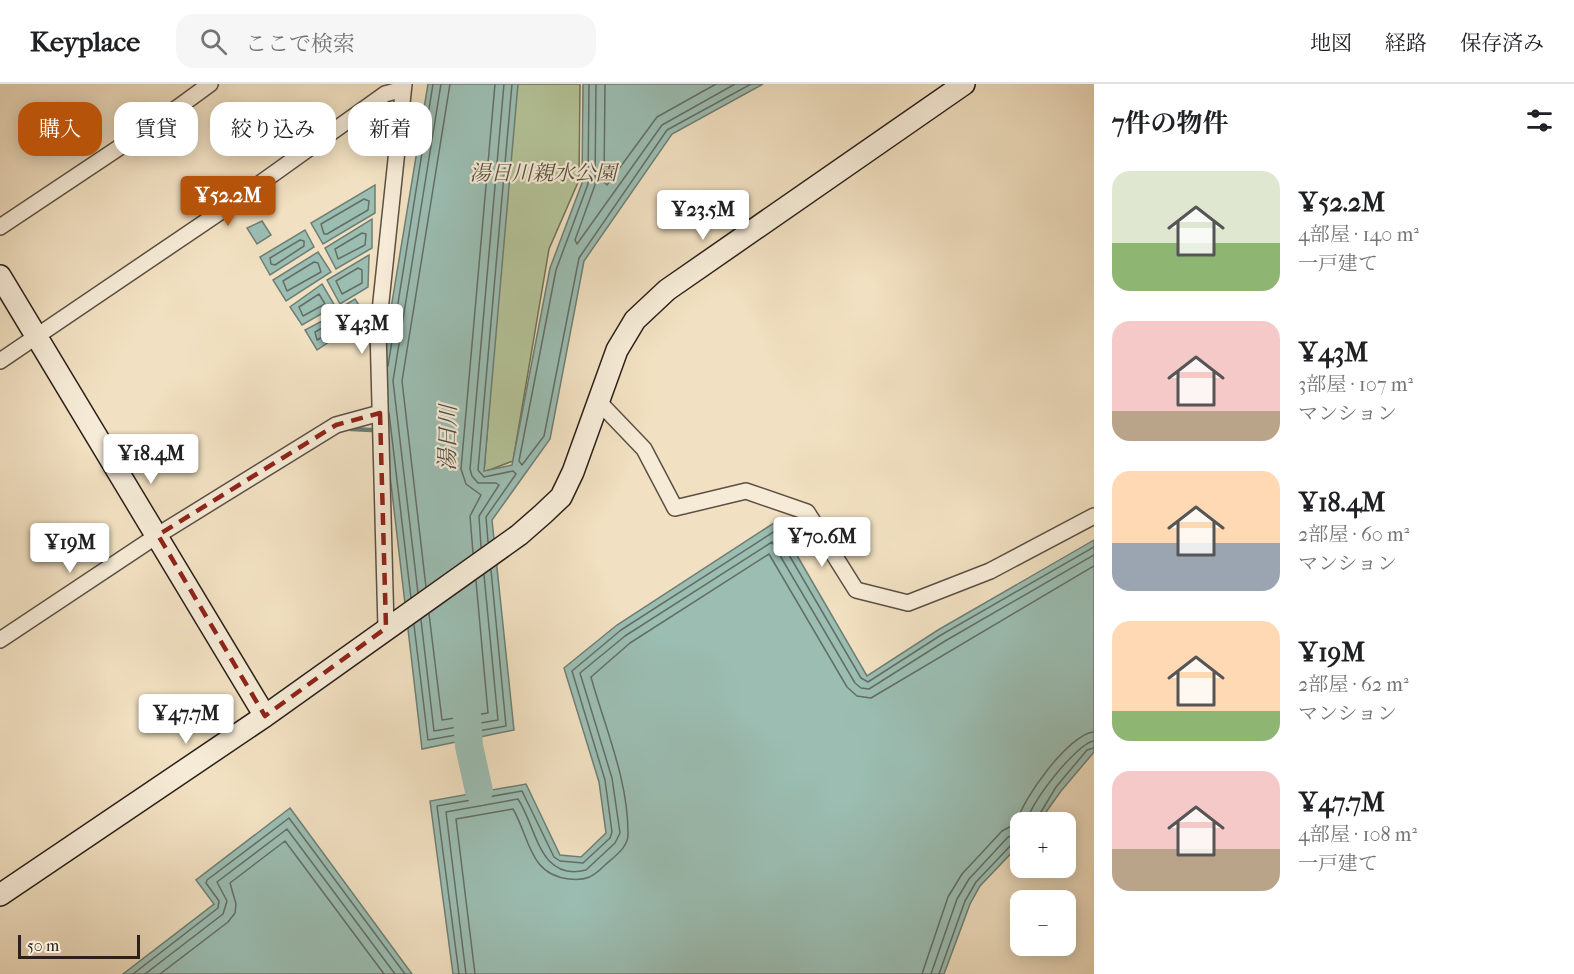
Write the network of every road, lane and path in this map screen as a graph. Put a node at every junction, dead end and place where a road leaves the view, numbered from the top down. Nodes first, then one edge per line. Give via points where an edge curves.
1 (210, 84) edge
2 (964, 84) edge
3 (404, 86) edge
4 (0, 226) edge
5 (0, 276) edge
6 (37, 335) junction
7 (0, 361) edge
8 (599, 402) junction
9 (380, 413) junction
10 (1094, 516) edge
11 (158, 535) junction
12 (389, 626) junction
13 (0, 640) edge
14 (265, 716) junction
15 (0, 896) edge

1 - 4 street
2 - 8 street via 667,290 635,320 617,350
3 - 6 street via 386,94
3 - 9 street via 378,330
5 - 6 street
6 - 7 street
6 - 11 street
8 - 10 street via 644,449 675,508 746,491 807,512 856,590 908,603 990,571
8 - 12 street via 561,497 519,535
9 - 11 street via 336,425
9 - 12 street
11 - 13 street
11 - 14 street
12 - 14 street
14 - 15 street

